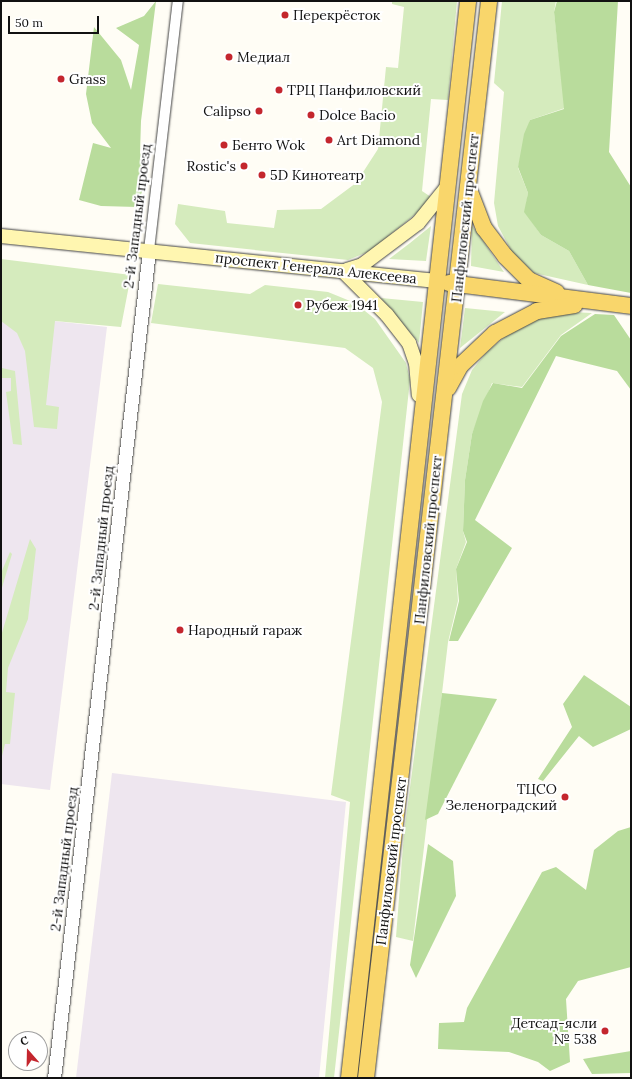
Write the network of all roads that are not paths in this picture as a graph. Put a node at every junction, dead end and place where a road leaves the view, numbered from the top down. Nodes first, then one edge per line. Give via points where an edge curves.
1 (178, 1) edge
2 (468, 1) edge
3 (489, 1) edge
4 (447, 187) junction
5 (469, 188) junction
6 (1, 236) edge
7 (149, 250) junction
8 (343, 272) junction
9 (437, 281) junction
10 (458, 284) junction
11 (594, 302) junction
12 (631, 306) edge
13 (443, 396) junction
14 (418, 452) junction
15 (54, 1078) edge
16 (349, 1078) edge
17 (366, 1078) edge

1 - 7 street, 2-й Западный проезд
2 - 4 main road, Панфиловский проспект
3 - 5 main road, Панфиловский проспект
4 - 8 main road via 418,222 362,265
4 - 9 main road, Панфиловский проспект
5 - 10 main road, Панфиловский проспект
5 - 11 main road via 484,228 529,280
6 - 7 main road, проспект Генерала Алексеева
7 - 8 main road, проспект Генерала Алексеева
7 - 15 street, 2-й Западный проезд
8 - 9 main road, проспект Генерала Алексеева
8 - 14 main road via 387,315 409,343 420,386
9 - 10 main road, проспект Генерала Алексеева
9 - 14 main road, Панфиловский проспект
10 - 11 main road, проспект Генерала Алексеева
10 - 13 main road, Панфиловский проспект
11 - 12 main road, проспект Генерала Алексеева
11 - 13 main road via 537,311 495,333 460,366
13 - 17 main road, Панфиловский проспект
14 - 16 main road, Панфиловский проспект

